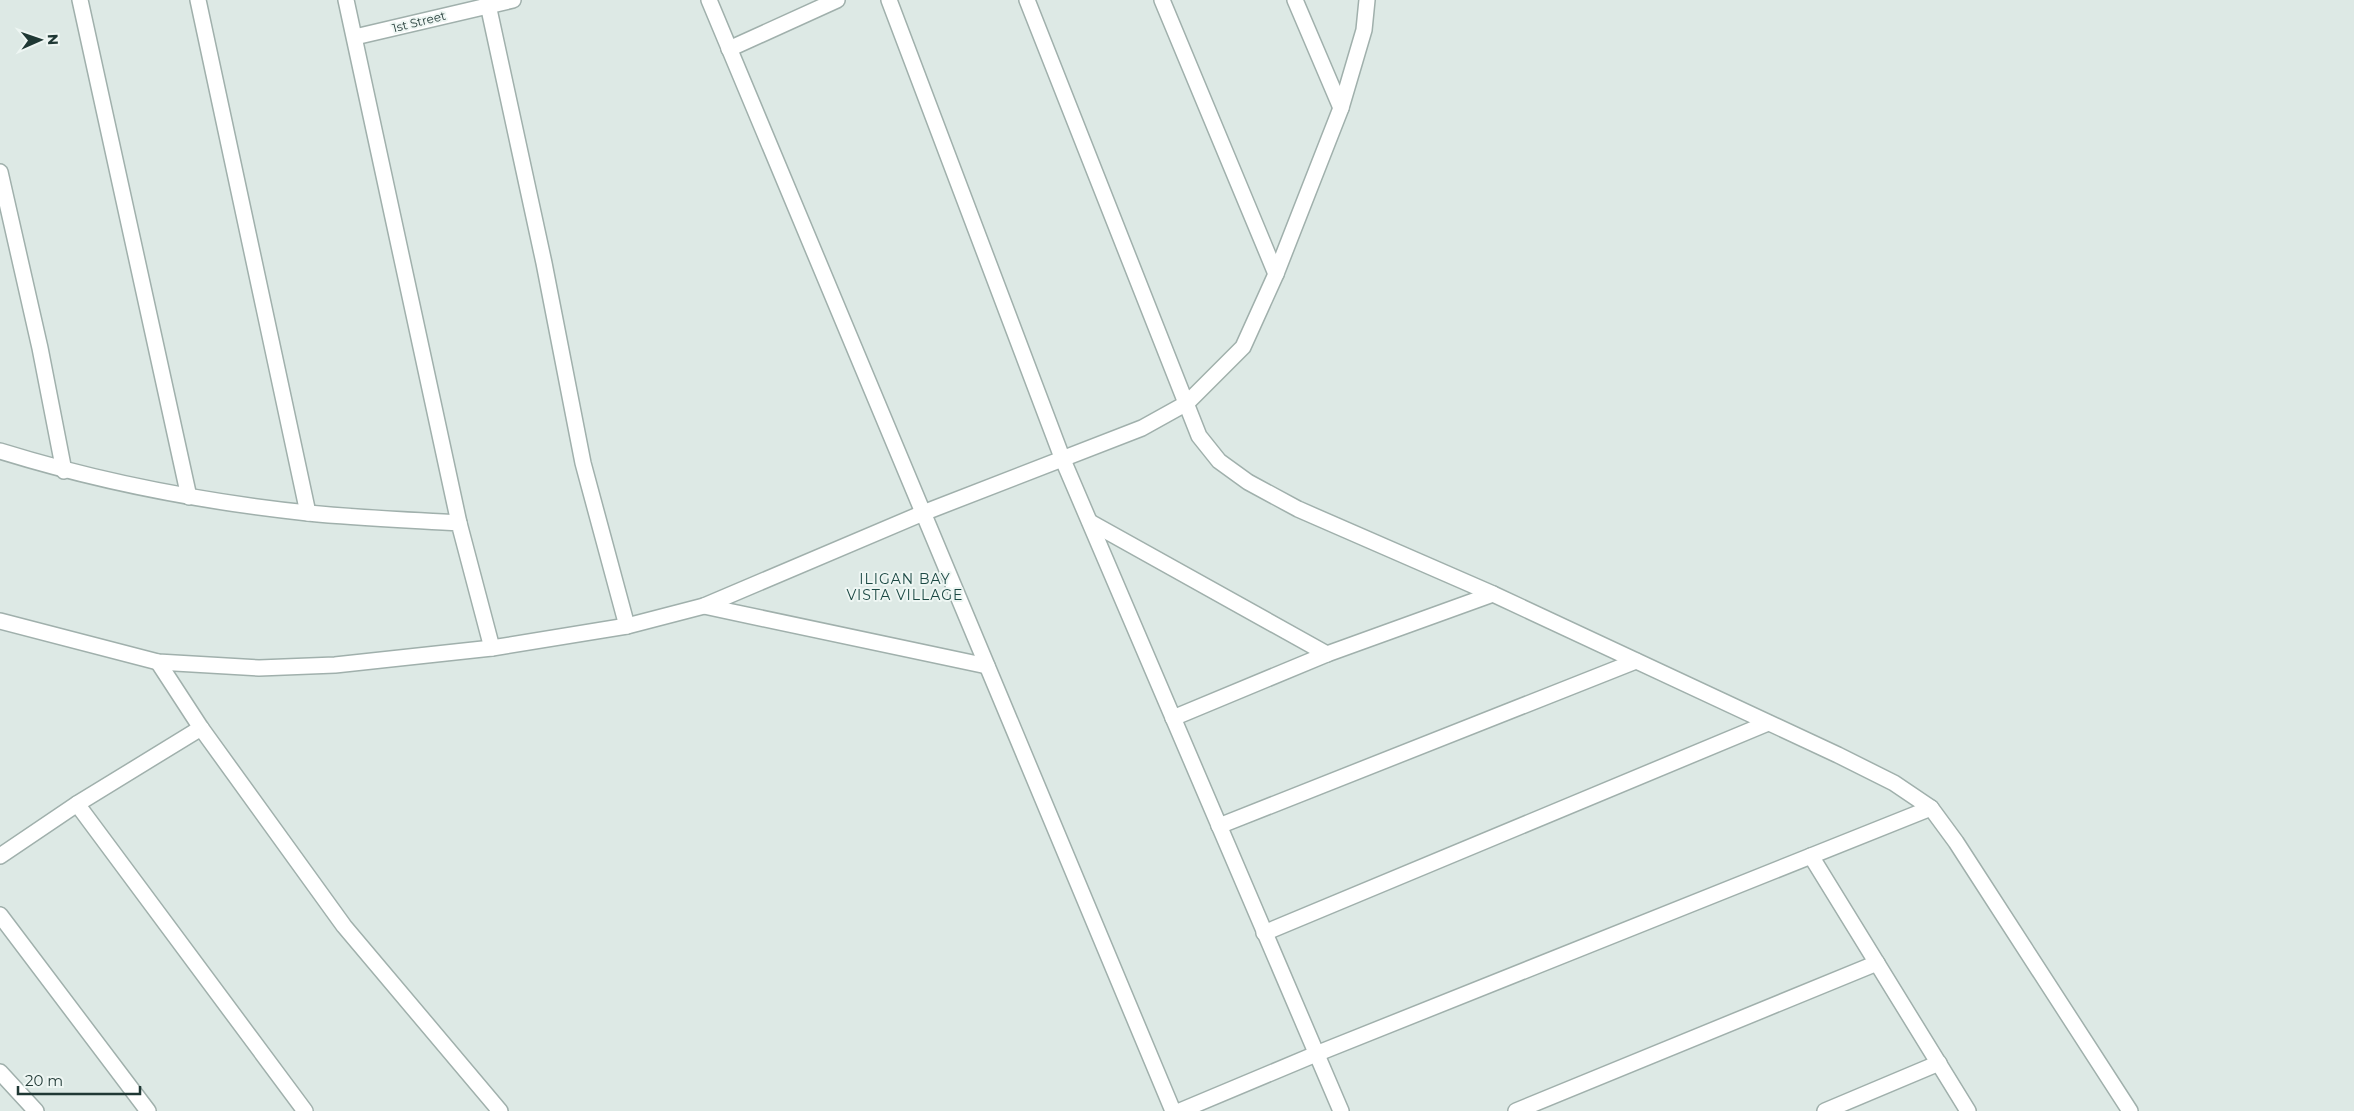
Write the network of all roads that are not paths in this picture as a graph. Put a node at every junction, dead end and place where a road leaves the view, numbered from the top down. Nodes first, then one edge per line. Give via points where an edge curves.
1 (80, 0) edge
2 (198, 0) edge
3 (346, 0) edge
4 (513, 0) edge
5 (709, 0) edge
6 (837, 0) edge
7 (889, 0) edge
8 (1027, 0) edge
9 (1162, 0) edge
10 (1295, 0) edge
11 (1367, 0) edge
12 (488, 2) edge
13 (355, 37) junction
14 (729, 49) junction
15 (1341, 108) junction
16 (0, 172) edge
17 (1276, 274) junction
18 (1187, 403) junction
19 (0, 451) edge
20 (1063, 460) junction
21 (64, 471) junction
22 (189, 496) junction
23 (308, 513) junction
24 (923, 513) junction
25 (1090, 522) junction
26 (459, 523) junction
27 (1493, 594) junction
28 (704, 606) junction
29 (0, 621) edge
30 (627, 626) junction
31 (492, 648) junction
32 (1327, 654) junction
33 (1636, 661) junction
34 (158, 662) junction
35 (987, 666) junction
36 (1173, 718) junction
37 (1768, 723) junction
38 (201, 728) junction
39 (77, 804) junction
40 (1931, 808) junction
41 (1219, 826) junction
42 (0, 856) edge
43 (1811, 856) junction
44 (0, 915) edge
45 (1264, 933) junction
46 (1877, 963) junction
47 (1316, 1054) junction
48 (1939, 1063) junction
49 (0, 1072) edge
50 (36, 1111) edge
51 (148, 1111) edge
52 (305, 1111) edge
53 (500, 1111) edge
54 (1173, 1111) edge
55 (1180, 1111) edge
56 (1341, 1111) edge
57 (1516, 1111) edge
58 (1825, 1111) edge
59 (1968, 1111) edge
60 (2130, 1111) edge

1 - 22 street
2 - 23 street
3 - 13 street
4 - 12 street, 1st Street
5 - 14 street
6 - 14 street
7 - 20 street
8 - 18 street
9 - 17 street
10 - 15 street
11 - 15 street via 1364,30
12 - 13 street, 1st Street
12 - 30 street via 583,463
13 - 26 street
14 - 24 street
15 - 17 street
16 - 21 street
17 - 18 street via 1243,347
18 - 20 street via 1142,428
18 - 27 street via 1199,436 1218,461 1248,482 1298,509
19 - 21 street
20 - 24 street
20 - 25 street
21 - 22 street
22 - 23 street
23 - 26 street
24 - 28 street
24 - 35 street
25 - 32 street
25 - 36 street
26 - 31 street
27 - 32 street
27 - 33 street
28 - 30 street
28 - 35 street
29 - 34 street
30 - 31 street
31 - 34 street via 335,665 259,668
32 - 36 street
33 - 37 street
33 - 41 street
34 - 38 street
35 - 54 street
36 - 41 street
37 - 40 street via 1894,783
37 - 45 street
38 - 39 street
38 - 53 street via 344,926
39 - 42 street
39 - 52 street
40 - 43 street
40 - 60 street
41 - 45 street
43 - 46 street
43 - 47 street
44 - 51 street
45 - 47 street
46 - 48 street
46 - 57 street
47 - 55 street
47 - 56 street
48 - 58 street
48 - 59 street
49 - 50 street

